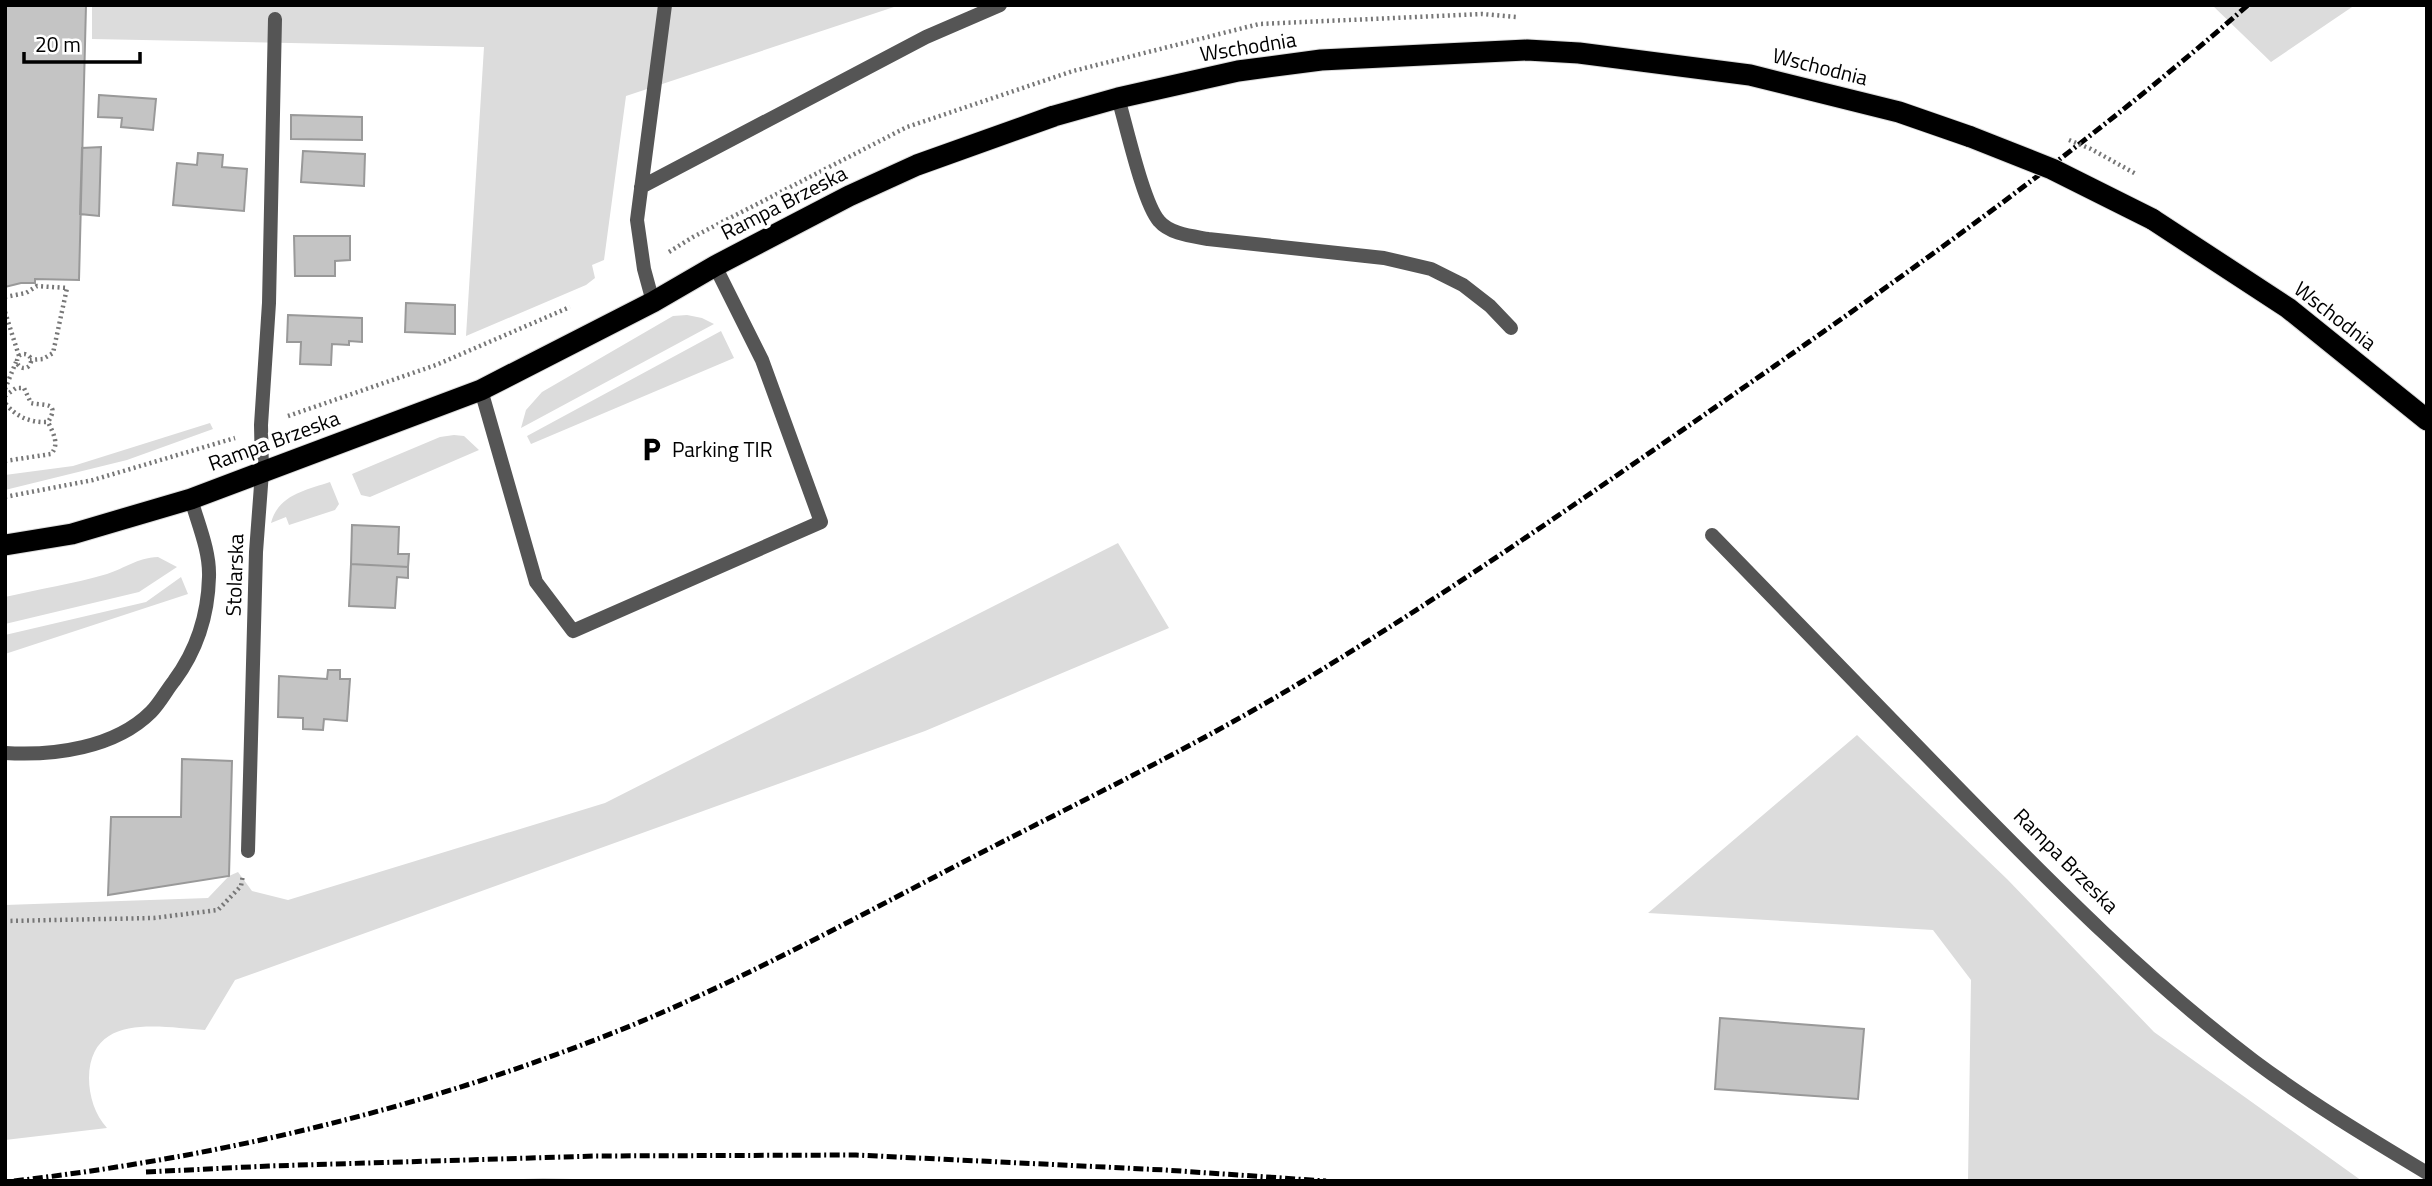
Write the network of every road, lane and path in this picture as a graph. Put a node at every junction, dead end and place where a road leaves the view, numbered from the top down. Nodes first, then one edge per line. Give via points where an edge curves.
1 (665, 5) edge
2 (1000, 5) edge
3 (1521, 18) dead end
4 (275, 19) dead end
5 (1118, 98) junction
6 (641, 187) junction
7 (715, 266) junction
8 (643, 269) junction
9 (5, 297) edge
10 (653, 302) junction
11 (571, 307) dead end
12 (5, 312) edge
13 (1511, 328) dead end
14 (18, 358) junction
15 (30, 360) junction
16 (5, 389) edge
17 (481, 390) junction
18 (5, 396) edge
19 (5, 403) edge
20 (2427, 420) edge
21 (48, 422) junction
22 (261, 425) junction
23 (5, 461) edge
24 (262, 472) junction
25 (5, 497) edge
26 (191, 499) junction
27 (1712, 536) dead end
28 (5, 545) edge
29 (5, 753) edge
30 (248, 851) joint
31 (5, 921) edge
32 (2427, 1172) edge

1 - 6 lane
2 - 6 lane via 926,37
3 - 8 path via 1482,14 1259,24 1073,71 907,127 693,237
4 - 22 lane, Stolarska via 269,303
5 - 7 highway, Rampa Brzeska via 917,165
5 - 13 lane via 1159,222 1180,234 1208,239 1384,258 1431,269 1463,285
5 - 20 highway, Wschodnia, bridge via 1238,71 1321,60 1527,50 1750,75 1899,112 1971,137 2052,169 2152,219 2288,308
6 - 8 lane via 637,220
7 - 10 highway, Rampa Brzeska
7 - 17 lane via 762,359 821,523 573,631 536,582
8 - 10 lane
9 - 15 path via 37,286 67,288 53,353
10 - 17 highway, Rampa Brzeska
11 - 22 path via 436,365
12 - 14 path
14 - 15 path via 26,354
14 - 15 path via 24,368
14 - 16 path
17 - 24 highway, Rampa Brzeska
18 - 21 path via 24,388 31,403 49,405
19 - 21 path via 28,420
21 - 23 path via 56,442 53,453
22 - 24 lane, Stolarska
22 - 25 path via 235,438 93,480
24 - 26 highway, Rampa Brzeska
24 - 30 lane, Stolarska
26 - 28 highway, Rampa Brzeska via 72,534
26 - 29 lane via 209,575 206,618 179,674 151,712 120,733 85,747
27 - 32 lane, Rampa Brzeska via 2118,947 2252,1060 2323,1111
30 - 31 path via 241,886 218,910 154,918

